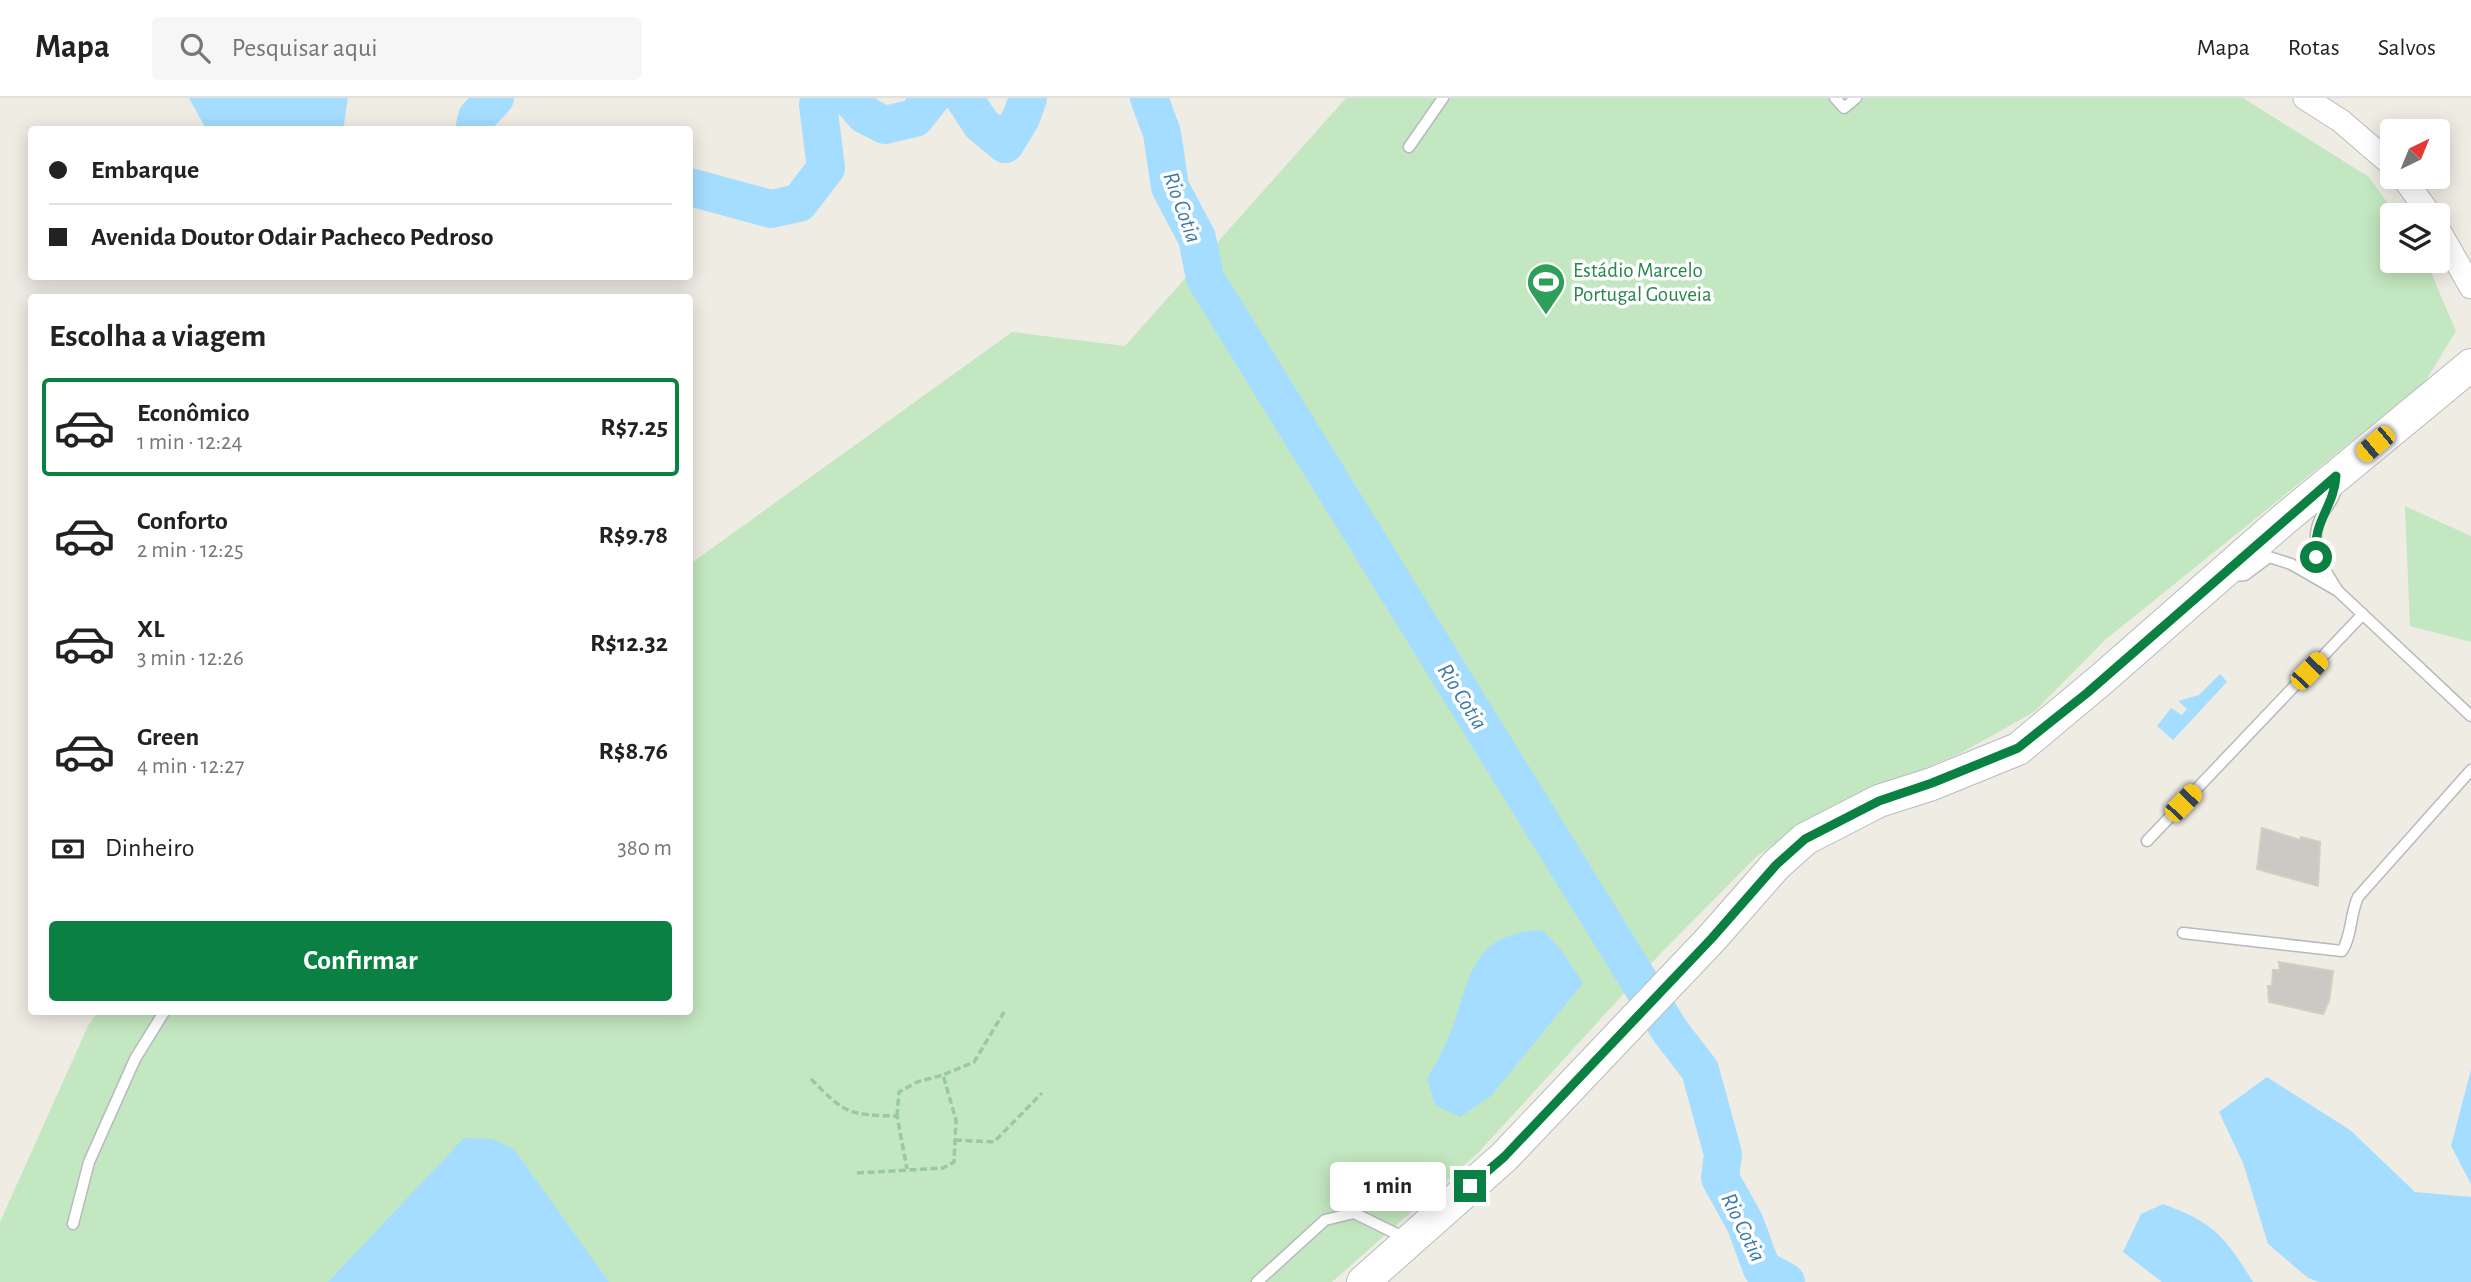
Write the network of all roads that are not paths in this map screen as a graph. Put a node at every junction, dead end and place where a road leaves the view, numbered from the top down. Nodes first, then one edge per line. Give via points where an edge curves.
1 (1443, 98) edge
2 (1835, 98) edge
3 (1856, 98) edge
4 (2305, 98) edge
5 (1409, 147) dead end
6 (2380, 155) edge
7 (2450, 250) edge
8 (2471, 287) edge
9 (2471, 365) edge
10 (2336, 476) junction
11 (2219, 576) junction
12 (2338, 591) junction
13 (2363, 614) junction
14 (2471, 716) edge
15 (2471, 770) edge
16 (2147, 841) dead end
17 (2183, 933) dead end
18 (162, 1015) edge
19 (73, 1223) dead end
20 (1409, 1241) junction
21 (1257, 1282) edge
22 (1363, 1282) edge

1 - 5 lane
2 - 3 lane via 1844,108
4 - 6 street
7 - 8 street
9 - 10 main road
10 - 11 main road
10 - 12 lane via 2335,496 2320,518 2314,538 2316,557
11 - 12 lane via 2245,575 2269,556
11 - 20 main road via 2018,748 1879,801 1805,839 1504,1157
12 - 13 lane
13 - 14 lane
13 - 16 lane
15 - 17 lane via 2358,897 2342,951
18 - 19 lane via 135,1059 89,1162
20 - 21 lane via 1354,1213 1325,1220
20 - 22 main road

